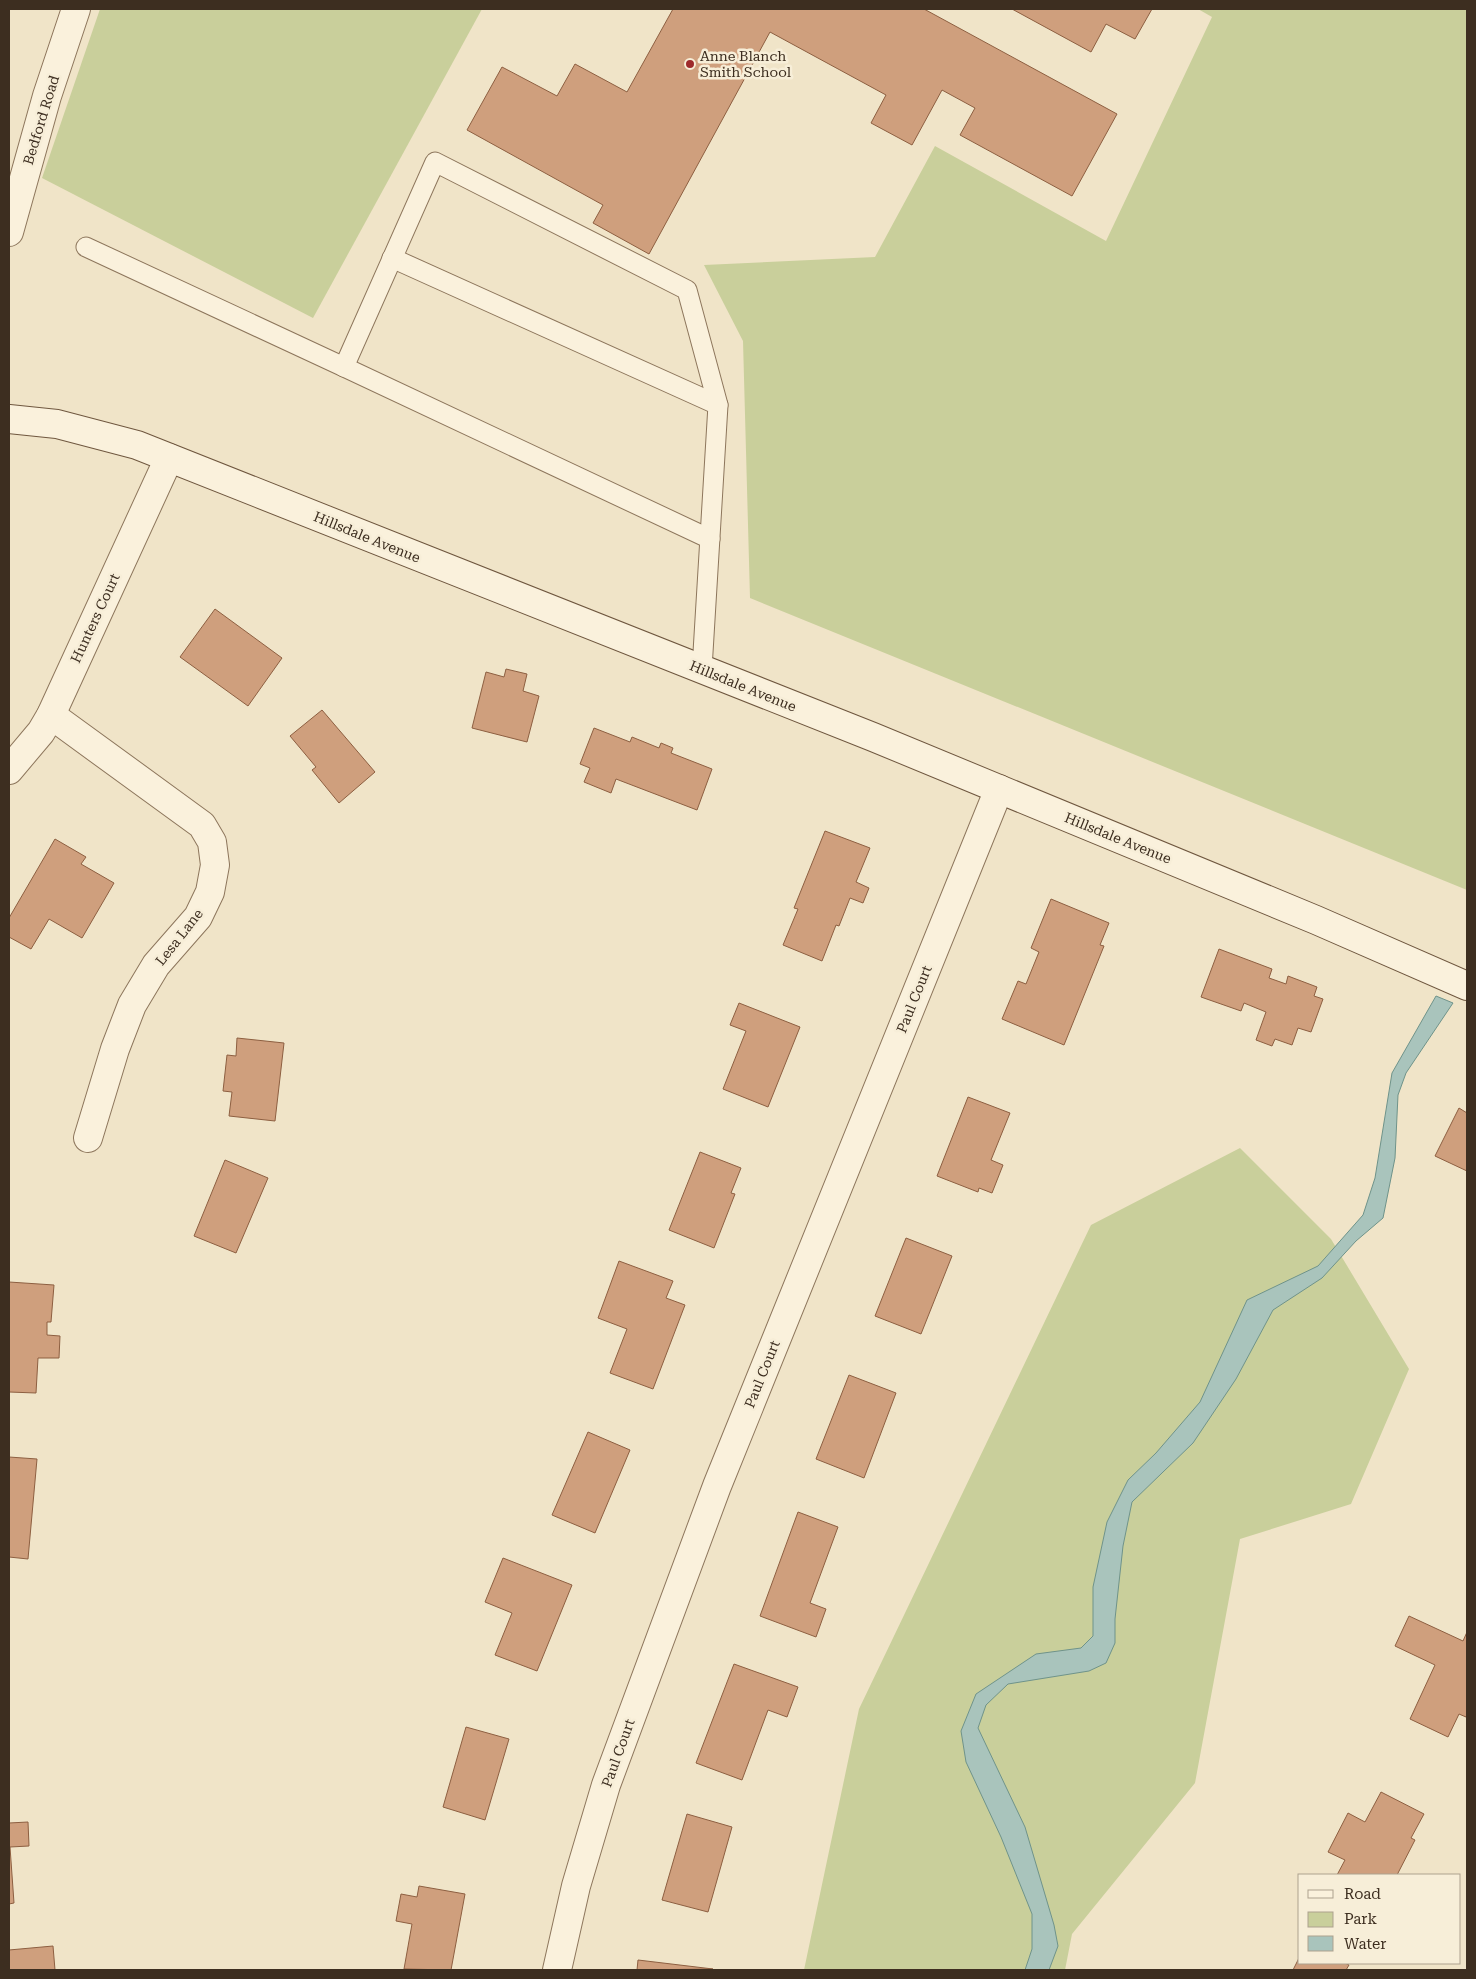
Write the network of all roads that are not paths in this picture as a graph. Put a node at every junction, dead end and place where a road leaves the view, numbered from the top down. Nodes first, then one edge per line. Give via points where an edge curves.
1 (76, 9) edge
2 (9, 232) edge
3 (86, 248) dead end
4 (392, 258) junction
5 (344, 367) junction
6 (718, 405) junction
7 (9, 419) edge
8 (169, 458) junction
9 (710, 539) junction
10 (702, 669) junction
11 (51, 716) junction
12 (9, 770) edge
13 (998, 789) junction
14 (1467, 986) edge
15 (88, 1138) dead end
16 (557, 1970) edge

1 - 2 street, Bedford Road via 47,96
3 - 5 lane
4 - 5 lane
4 - 6 lane
4 - 6 lane via 435,162 687,290
5 - 9 lane
6 - 9 lane
7 - 8 street, Hillsdale Avenue via 56,424 137,445
8 - 10 street, Hillsdale Avenue
8 - 11 street, Hunters Court
9 - 10 lane
10 - 13 street, Hillsdale Avenue
11 - 12 street, Hunters Court
11 - 15 street, Lesa Lane via 202,825 212,842 215,864 210,892 198,916 156,966 132,1006 115,1049
13 - 14 street, Hillsdale Avenue via 1307,916
13 - 16 street, Paul Court via 710,1504 606,1785 576,1886

